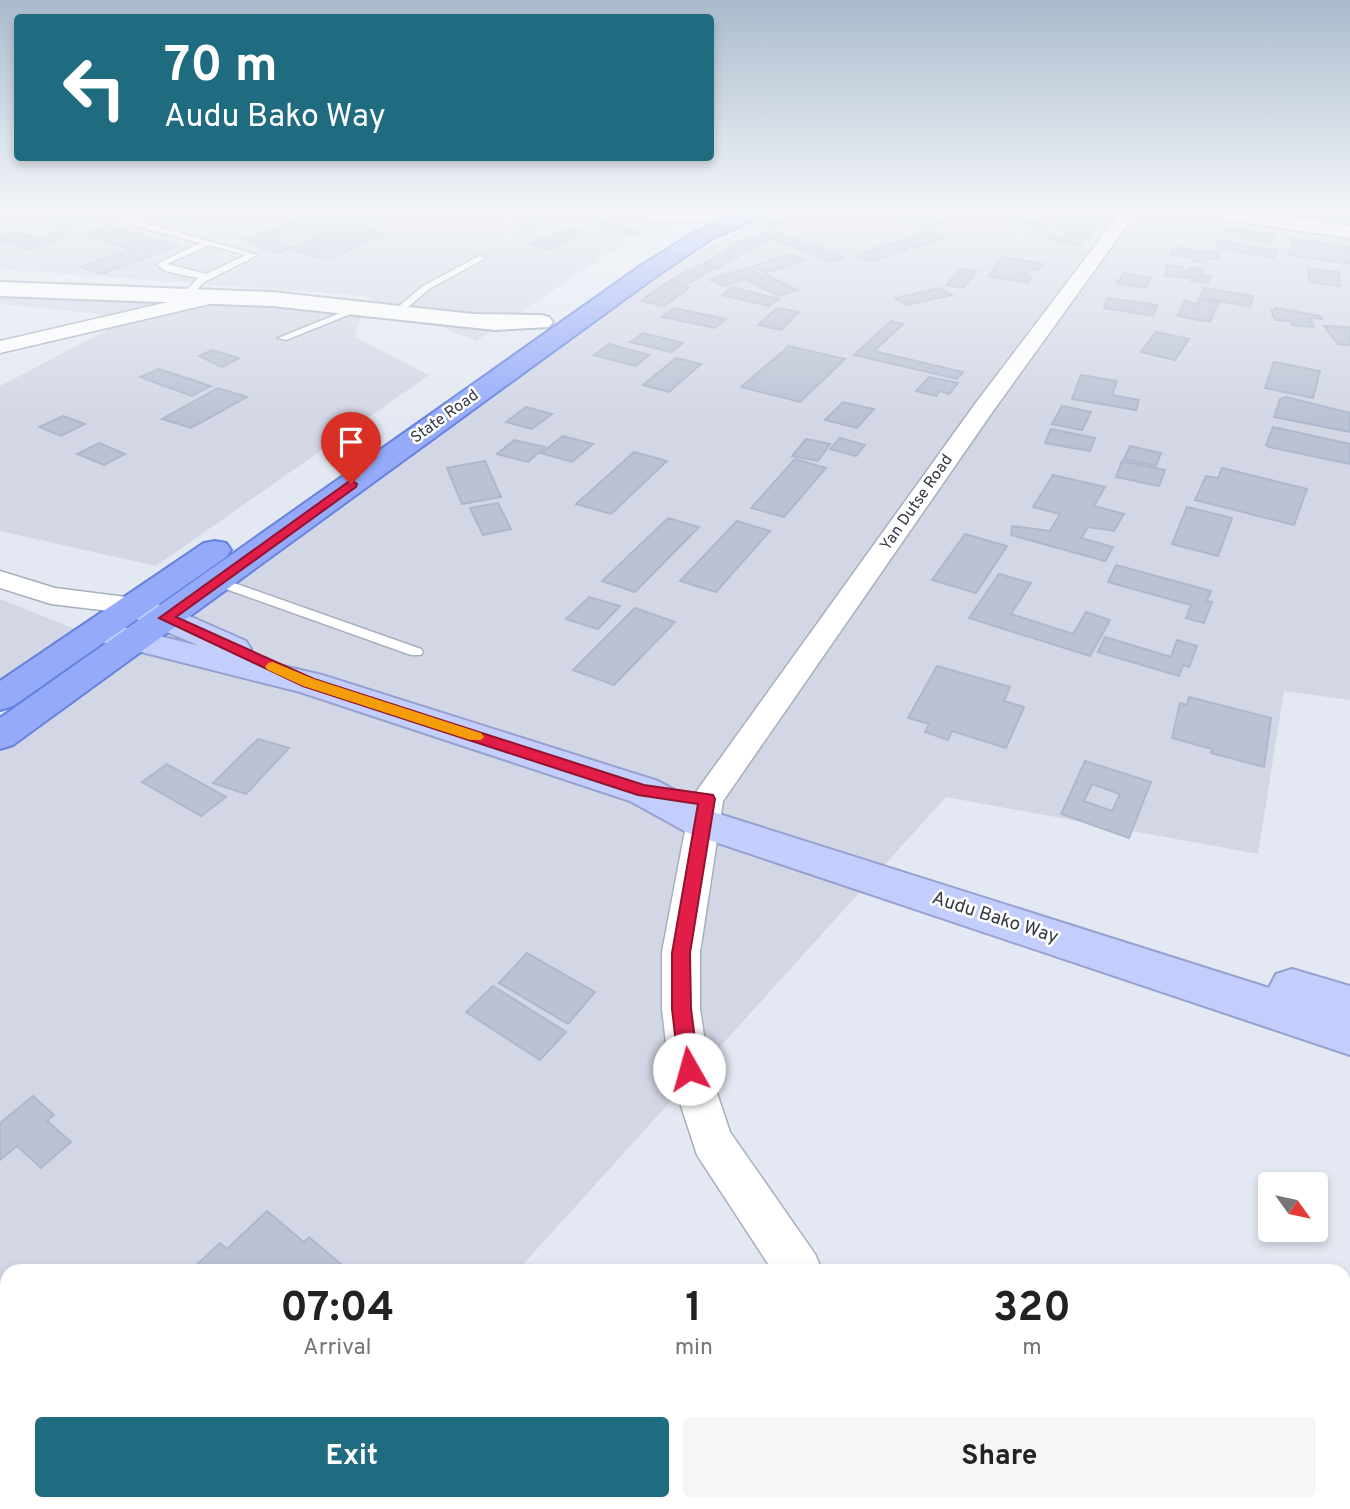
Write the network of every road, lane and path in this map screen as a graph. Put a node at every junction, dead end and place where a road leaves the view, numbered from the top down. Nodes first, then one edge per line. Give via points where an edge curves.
1 (202, 280) edge
2 (437, 280) edge
3 (604, 280) edge
4 (637, 280) edge
5 (1078, 280) edge
6 (0, 289) edge
7 (188, 294) junction
8 (220, 296) junction
9 (141, 303) junction
10 (363, 307) junction
11 (397, 312) junction
12 (456, 322) junction
13 (541, 322) junction
14 (283, 338) dead end
15 (510, 344) junction
16 (0, 347) edge
17 (0, 579) edge
18 (217, 581) junction
19 (51, 596) junction
20 (134, 607) junction
21 (166, 618) junction
22 (97, 631) junction
23 (130, 641) junction
24 (416, 652) dead end
25 (309, 683) junction
26 (0, 698) edge
27 (0, 736) edge
28 (705, 811) junction
29 (1350, 1006) edge
30 (1350, 1034) edge
31 (795, 1264) edge

1 - 7 lane
2 - 11 lane
3 - 13 main road, State Road
4 - 18 main road, State Road
5 - 28 street, Yan Dutse Road via 983,409
6 - 9 street
7 - 8 street
7 - 9 street
8 - 9 street
8 - 10 street
9 - 16 street
10 - 11 street
10 - 14 lane
11 - 12 street
12 - 13 street
12 - 15 street
13 - 15 main road, State Road
15 - 20 main road, State Road
17 - 19 street
18 - 21 main road, State Road
18 - 24 lane
19 - 20 street
19 - 22 street
20 - 21 main road, Audu Bako Way
20 - 22 main road, State Road
21 - 23 main road, State Road
21 - 25 main road, Audu Bako Way
22 - 23 main road, Audu Bako Way
22 - 26 main road, State Road
23 - 25 main road, Audu Bako Way
23 - 27 main road, State Road
25 - 28 main road, Audu Bako Way
28 - 29 main road, Audu Bako Way
28 - 30 main road, Audu Bako Way
28 - 31 street via 681,953 681,1009 689,1069 712,1141

